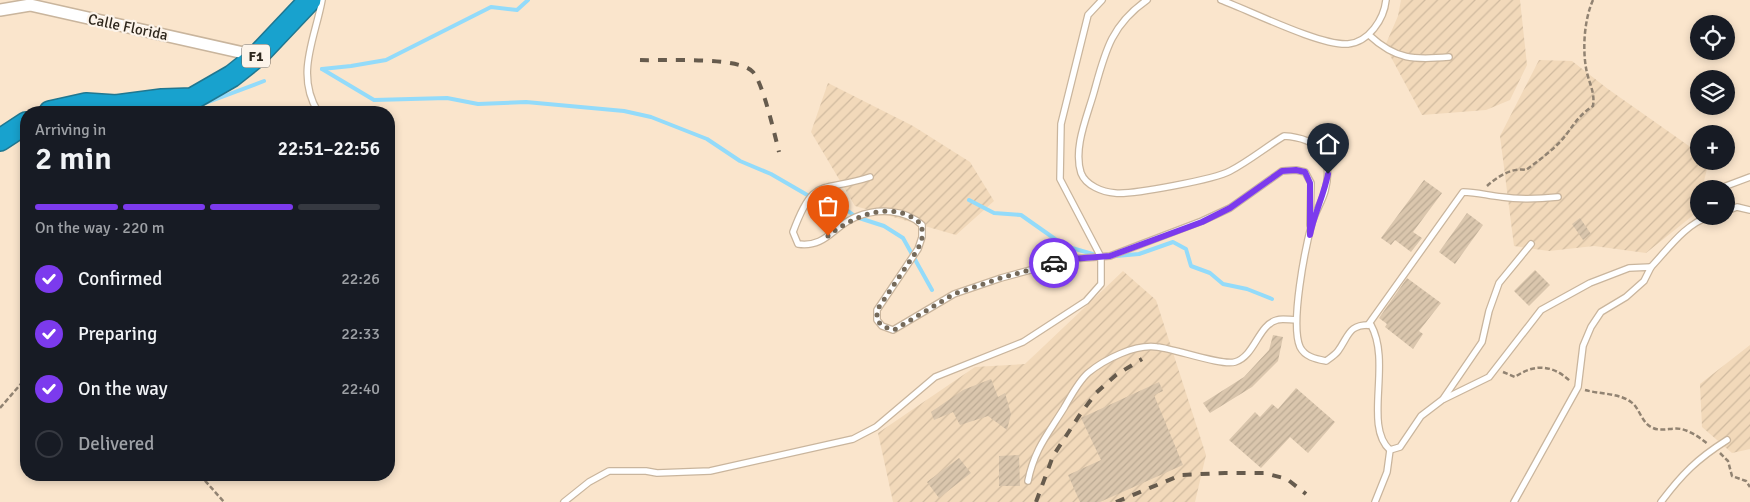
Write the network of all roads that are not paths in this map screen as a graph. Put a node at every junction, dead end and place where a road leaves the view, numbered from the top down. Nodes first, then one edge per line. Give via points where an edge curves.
1 (310, 0) edge
2 (322, 0) edge
3 (1102, 0) edge
4 (1147, 0) edge
5 (1221, 0) edge
6 (1386, 0) edge
7 (0, 10) edge
8 (1369, 34) junction
9 (257, 56) junction
10 (1449, 57) dead end
11 (77, 106) edge
12 (116, 106) edge
13 (116, 106) edge
14 (314, 106) edge
15 (20, 127) edge
16 (0, 140) edge
17 (1750, 176) edge
18 (870, 177) dead end
19 (1735, 182) edge
20 (1558, 197) dead end
21 (1735, 208) edge
22 (1750, 210) edge
23 (1691, 225) edge
24 (1310, 235) junction
25 (1531, 244) dead end
26 (1101, 257) junction
27 (1651, 268) junction
28 (1296, 320) junction
29 (1368, 325) junction
30 (1442, 400) junction
31 (1727, 440) dead end
32 (1390, 450) junction
33 (1028, 481) dead end
34 (564, 502) edge
35 (1376, 502) edge
36 (1514, 502) edge
37 (1661, 502) edge

1 - 9 highway, F1
2 - 14 lane via 307,68 309,98
3 - 26 lane via 1088,15 1061,124 1060,179
4 - 24 lane via 1129,12 1112,35 1079,148 1082,175 1092,187 1116,194 1203,180 1230,172 1284,136 1296,137 1311,141 1325,156 1328,174
5 - 8 lane via 1325,41 1350,44
6 - 8 lane via 1379,22
7 - 9 street, Calle Florida via 30,5
8 - 10 lane via 1392,53 1408,59
9 - 12 highway, F1 via 232,76 192,99
11 - 13 highway, F1
15 - 16 highway
17 - 19 lane
18 - 26 lane via 821,187 809,196 793,232 798,244 819,243 856,217 881,212 905,212 922,225 918,249 877,310 877,320 882,326 894,330 954,294 1001,278 1071,259
20 - 29 lane via 1532,200 1463,192
21 - 22 lane
23 - 27 lane
24 - 26 lane via 1310,183 1305,172 1282,171 1230,208 1202,222
24 - 28 lane
25 - 30 lane via 1499,283 1482,342
26 - 34 lane via 1100,284 1086,301 1023,342 935,377 876,427 853,439 710,471 609,471
27 - 30 lane via 1629,268 1590,283 1542,310 1489,377
27 - 36 lane via 1644,281 1601,312 1591,327 1583,346 1578,387
28 - 29 lane via 1300,347 1311,358 1326,361 1338,353 1348,332 1360,325
28 - 33 lane via 1276,320 1247,355 1234,362 1155,347 1137,348 1104,362 1087,374 1044,436 1032,462
29 - 32 lane via 1377,337 1380,352 1378,430
30 - 32 lane via 1421,416 1400,447
31 - 37 lane via 1700,457 1678,478
32 - 35 lane via 1387,472

